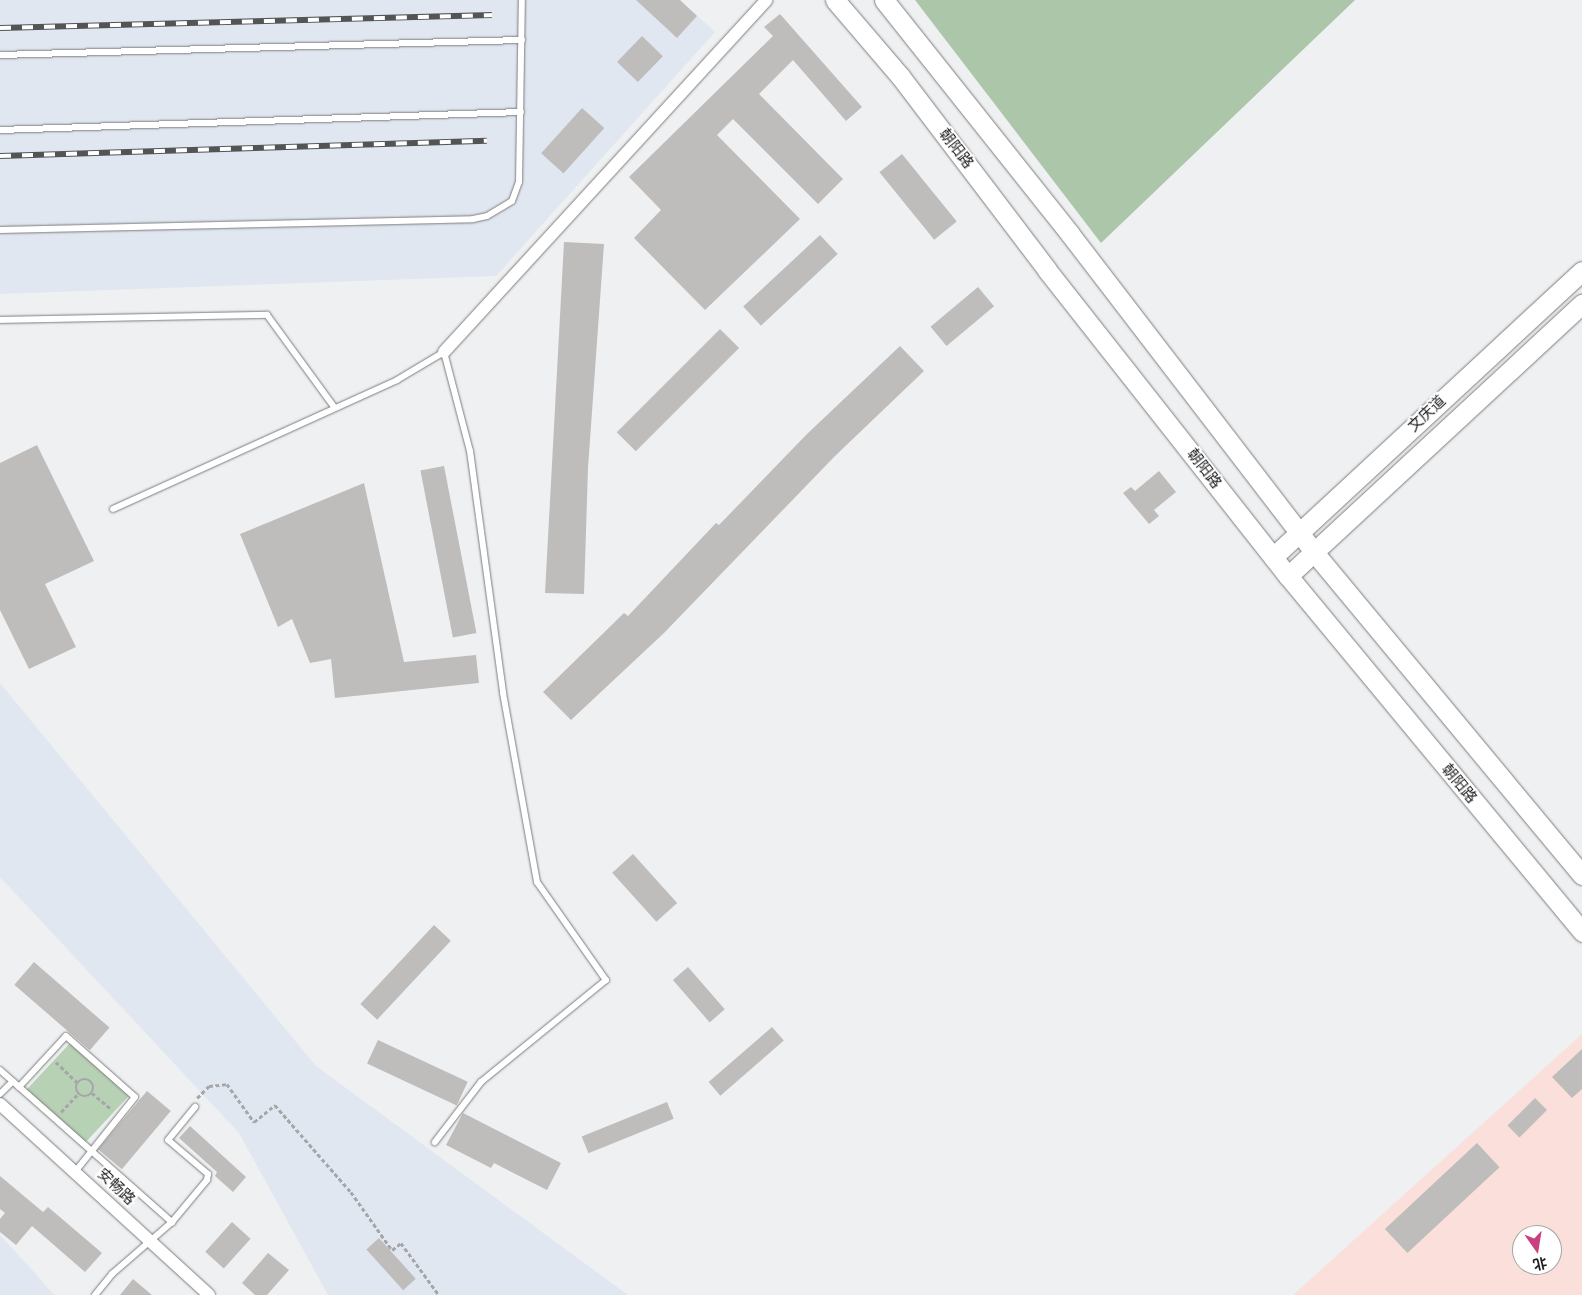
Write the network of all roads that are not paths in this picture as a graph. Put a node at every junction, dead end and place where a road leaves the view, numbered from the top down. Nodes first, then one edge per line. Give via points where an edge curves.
1 (522, 0) edge
2 (766, 0) edge
3 (835, 0) edge
4 (884, 0) edge
5 (522, 40) junction
6 (0, 55) edge
7 (521, 112) junction
8 (0, 130) edge
9 (0, 230) edge
10 (1582, 272) edge
11 (1582, 304) edge
12 (0, 320) edge
13 (444, 352) junction
14 (334, 407) junction
15 (113, 509) dead end
16 (1299, 533) junction
17 (1313, 551) junction
18 (1273, 557) junction
19 (1288, 576) junction
20 (1582, 875) edge
21 (1582, 932) edge
22 (0, 1070) edge
23 (13, 1081) junction
24 (19, 1087) junction
25 (0, 1094) edge
26 (0, 1104) edge
27 (195, 1107) road end
28 (435, 1142) dead end
29 (91, 1150) junction
30 (75, 1172) junction
31 (172, 1222) junction
32 (150, 1242) junction
33 (95, 1295) edge
34 (208, 1295) edge

1 - 5 lane
2 - 13 street
3 - 18 main road, 朝阳路 via 895,70 1047,270
4 - 16 main road via 1070,234
5 - 6 lane
5 - 7 lane
7 - 8 lane
7 - 9 lane via 519,182 512,201 487,216 473,219
10 - 16 main road, 文庆道
11 - 17 main road, 文庆道
12 - 14 lane via 267,315
13 - 14 lane via 397,380
13 - 28 lane via 470,451 503,693 537,882 606,980 481,1082
14 - 15 lane
16 - 17 main road
16 - 18 main road, 文庆道
17 - 19 main road, 文庆道
17 - 20 main road
18 - 19 main road, 朝阳路
19 - 21 main road, 朝阳路
22 - 23 lane
23 - 24 lane
23 - 25 lane
24 - 29 lane
24 - 29 lane via 66,1036 135,1096
26 - 30 street, 安畅路
27 - 31 lane via 168,1140 208,1174 207,1180
29 - 30 lane
29 - 31 lane
30 - 32 street, 安畅路
31 - 32 lane
32 - 33 lane via 112,1274
32 - 34 street, 安畅路

